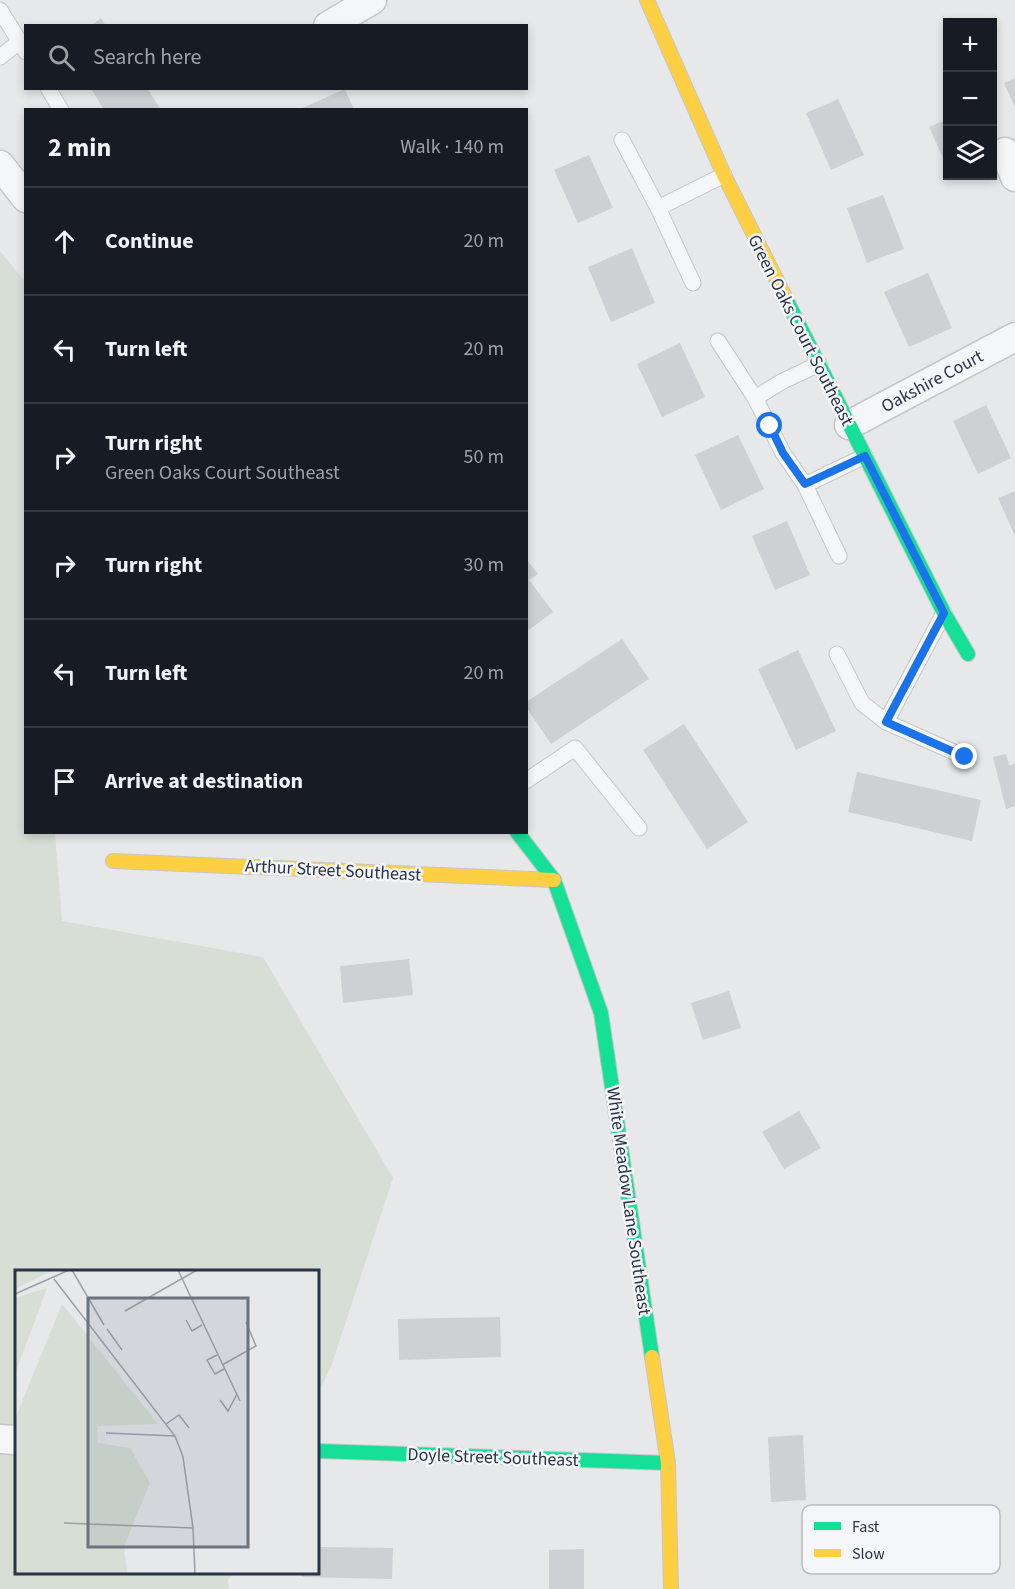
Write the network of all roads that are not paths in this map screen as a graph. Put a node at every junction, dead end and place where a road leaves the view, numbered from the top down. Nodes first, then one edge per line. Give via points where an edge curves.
1 (372, 0) edge
2 (647, 0) edge
3 (0, 10) edge
4 (331, 24) edge
5 (22, 47) edge
6 (0, 57) edge
7 (49, 90) edge
8 (60, 108) edge
9 (622, 140) dead end
10 (0, 165) edge
11 (724, 175) junction
12 (24, 195) edge
13 (657, 208) junction
14 (693, 283) dead end
15 (1015, 337) edge
16 (718, 341) dead end
17 (819, 364) junction
18 (755, 398) junction
19 (849, 425) junction
20 (865, 456) junction
21 (805, 484) junction
22 (839, 556) dead end
23 (944, 613) junction
24 (837, 654) dead end
25 (968, 654) dead end
26 (886, 722) junction
27 (965, 757) dead end
28 (528, 780) edge
29 (639, 828) dead end
30 (519, 834) edge
31 (113, 861) dead end
32 (554, 880) junction
33 (0, 1439) edge
34 (15, 1440) edge
35 (320, 1451) edge
36 (668, 1463) junction
37 (671, 1589) edge

1 - 4 street
2 - 11 street, Green Oaks Court Southeast
3 - 5 lane
5 - 6 lane
7 - 8 lane
9 - 13 lane
10 - 12 street
11 - 13 lane
11 - 17 street, Green Oaks Court Southeast
13 - 14 lane
15 - 19 street, Oakshire Court
16 - 18 lane
17 - 18 lane
17 - 19 street, Green Oaks Court Southeast
18 - 21 lane via 783,453
19 - 20 street, Green Oaks Court Southeast
20 - 21 lane
20 - 23 street, Green Oaks Court Southeast
21 - 22 lane
23 - 25 street, Green Oaks Court Southeast
23 - 26 lane
24 - 26 lane via 862,703
26 - 27 lane
28 - 29 lane via 575,748
30 - 32 street, White Meadow Lane Southeast
31 - 32 street, Arthur Street Southeast
32 - 36 street, White Meadow Lane Southeast via 601,1013
33 - 34 street
35 - 36 street, Doyle Street Southeast
36 - 37 street, White Meadow Lane Southeast

